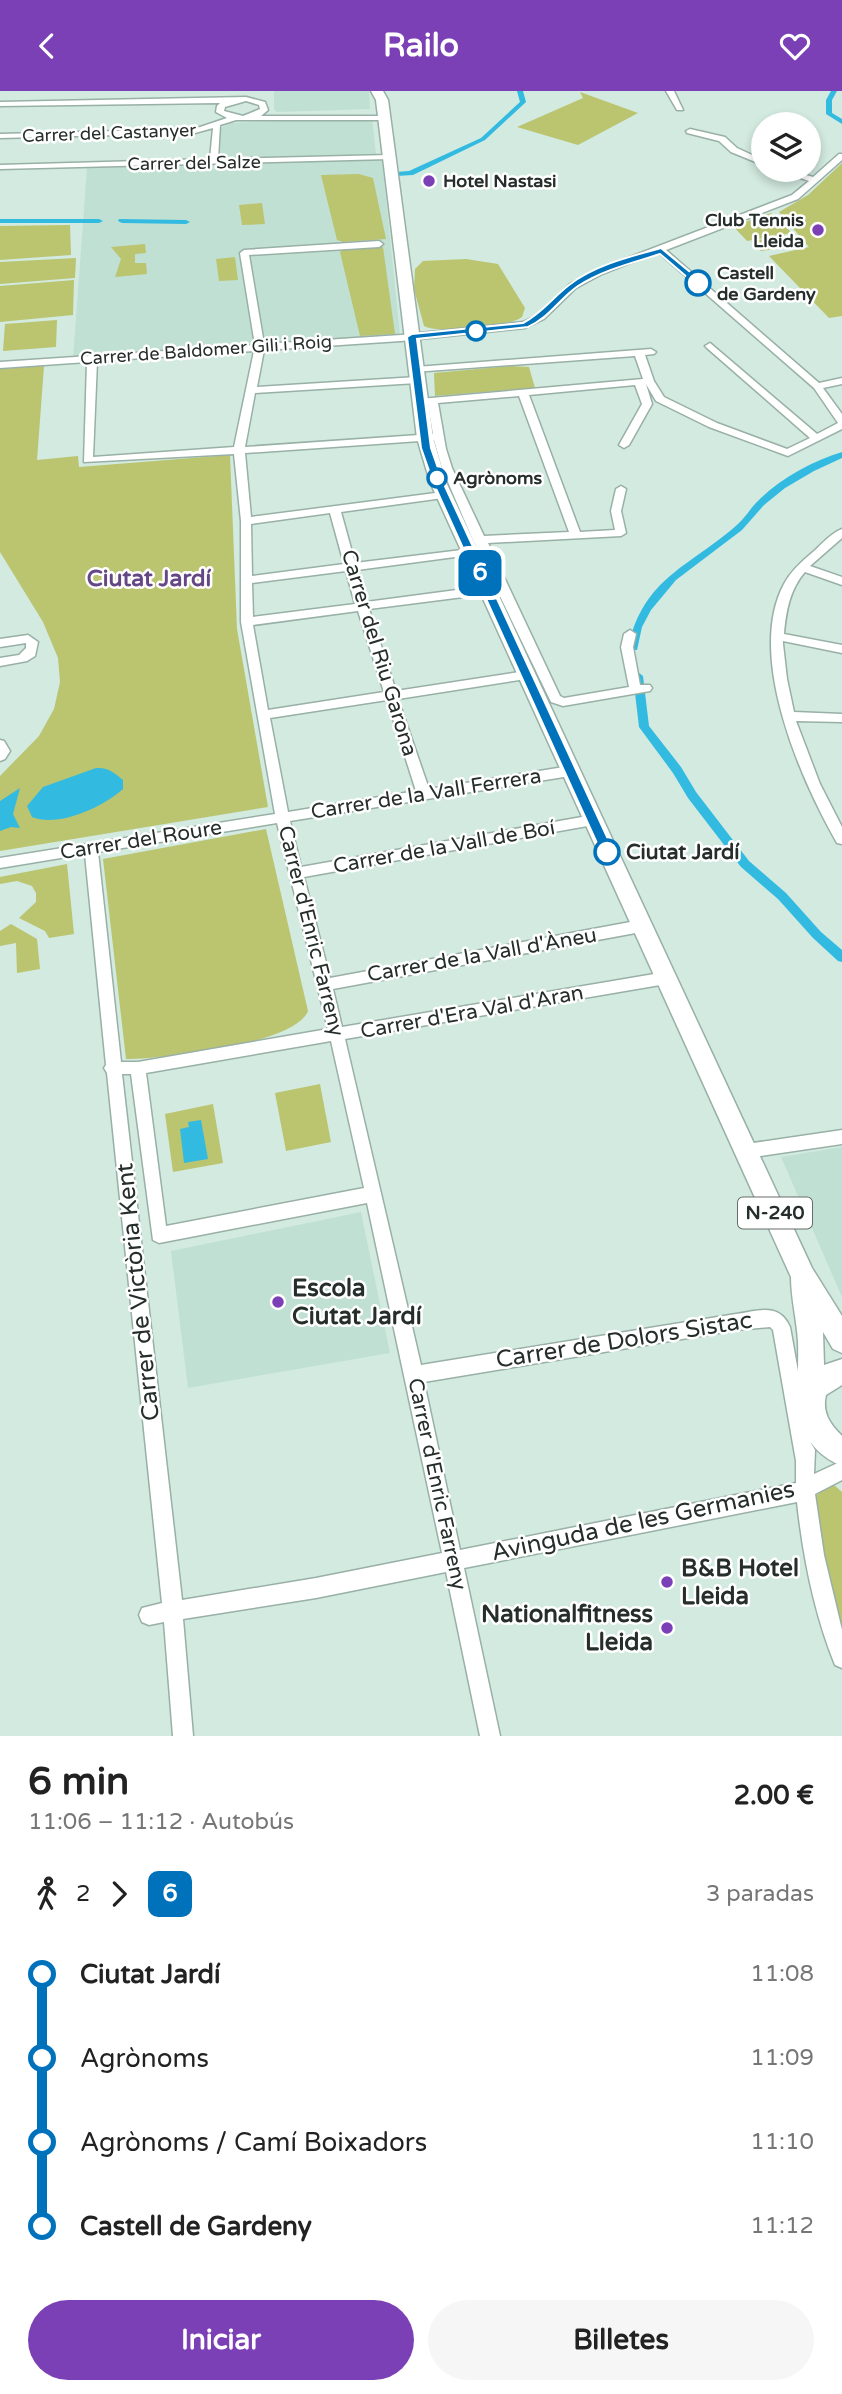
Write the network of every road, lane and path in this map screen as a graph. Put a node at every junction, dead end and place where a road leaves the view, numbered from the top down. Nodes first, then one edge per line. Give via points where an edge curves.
1 (670, 91) edge
2 (232, 101) junction
3 (383, 102) edge
4 (0, 104) edge
5 (680, 108) dead end
6 (264, 110) junction
7 (323, 115) junction
8 (236, 118) junction
9 (249, 118) junction
10 (217, 126) junction
11 (690, 131) dead end
12 (0, 136) edge
13 (842, 156) edge
14 (389, 157) junction
15 (751, 158) edge
16 (214, 162) junction
17 (0, 167) edge
18 (821, 174) edge
19 (813, 182) edge
20 (379, 244) dead end
21 (661, 250) junction
22 (412, 337) junction
23 (710, 346) dead end
24 (260, 347) junction
25 (650, 352) dead end
26 (639, 353) junction
27 (92, 358) junction
28 (0, 365) edge
29 (417, 375) junction
30 (842, 381) edge
31 (644, 382) junction
32 (817, 386) junction
33 (251, 390) junction
34 (523, 393) junction
35 (427, 401) junction
36 (842, 423) edge
37 (432, 437) junction
38 (815, 437) junction
39 (624, 445) dead end
40 (239, 449) junction
41 (621, 489) dead end
42 (443, 495) junction
43 (335, 510) junction
44 (468, 517) junction
45 (246, 521) junction
46 (842, 532) edge
47 (576, 536) junction
48 (471, 543) junction
49 (351, 567) junction
50 (805, 568) junction
51 (247, 580) junction
52 (842, 581) edge
53 (487, 590) junction
54 (362, 607) junction
55 (247, 622) junction
56 (630, 634) dead end
57 (777, 636) junction
58 (0, 643) edge
59 (842, 649) edge
60 (0, 661) edge
61 (534, 675) junction
62 (391, 695) junction
63 (263, 715) junction
64 (789, 716) junction
65 (842, 718) edge
66 (0, 744) edge
67 (0, 756) edge
68 (570, 771) junction
69 (424, 795) junction
70 (282, 817) junction
71 (593, 820) junction
72 (842, 839) edge
73 (91, 847) junction
74 (0, 863) edge
75 (295, 873) junction
76 (641, 926) junction
77 (666, 978) junction
78 (323, 985) junction
79 (337, 1036) junction
80 (112, 1068) junction
81 (138, 1068) junction
82 (842, 1137) edge
83 (746, 1151) junction
84 (373, 1194) junction
85 (803, 1276) junction
86 (842, 1340) edge
87 (842, 1372) edge
88 (414, 1375) junction
89 (811, 1403) junction
90 (834, 1446) edge
91 (805, 1460) junction
92 (842, 1464) edge
93 (842, 1469) edge
94 (806, 1488) junction
95 (453, 1560) junction
96 (174, 1610) junction
97 (149, 1615) dead end
98 (842, 1658) edge
99 (183, 1736) edge
100 (490, 1736) edge

1 - 5 street
2 - 4 street
2 - 6 street via 258,102
2 - 8 street via 221,106 220,112
3 - 7 street
3 - 14 main road, N-240
6 - 7 street
6 - 9 street
7 - 9 street
8 - 9 street
8 - 10 street, Carrer del Castanyer
10 - 12 street, Carrer del Castanyer via 175,132
10 - 16 street
11 - 15 street via 722,139
13 - 18 street, Carrer de Baldomer Gili i Roig
14 - 16 street, Carrer del Salze
14 - 22 main road, N-240
16 - 17 street, Carrer del Salze
19 - 21 street, Carrer de Baldomer Gili i Roig via 794,197
20 - 24 street, Carrer d'Enric Farreny via 244,253
21 - 22 street, Carrer de Baldomer Gili i Roig via 598,272 525,325
21 - 32 street
22 - 24 street, Carrer de Baldomer Gili i Roig
22 - 29 main road, N-240
23 - 38 street
24 - 27 street, Carrer de Baldomer Gili i Roig
24 - 33 street, Carrer d'Enric Farreny
25 - 26 street
26 - 29 street
26 - 31 street
27 - 28 street, Carrer de Baldomer Gili i Roig
27 - 40 street via 88,460
29 - 33 street
29 - 35 main road, N-240
30 - 32 street
31 - 34 street
31 - 38 street via 660,399 788,453
31 - 39 street via 647,404
32 - 36 street
33 - 40 street, Carrer d'Enric Farreny
34 - 35 street
34 - 47 street
35 - 37 main road, N-240
36 - 38 street
37 - 40 street
37 - 42 main road, N-240
37 - 44 street
40 - 45 street, Carrer d'Enric Farreny
41 - 47 street via 616,511 621,533
42 - 43 street
42 - 48 main road, N-240
43 - 45 street
43 - 49 street, Carrer del Riu Garona
44 - 48 street
44 - 48 street
45 - 51 street, Carrer d'Enric Farreny
46 - 50 street
47 - 48 street
48 - 49 street
48 - 53 main road, N-240
48 - 61 street
49 - 51 street
49 - 54 street, Carrer del Riu Garona
50 - 52 street
50 - 57 street via 788,587
51 - 55 street, Carrer d'Enric Farreny
53 - 54 street
53 - 61 main road, N-240
54 - 55 street
54 - 62 street, Carrer del Riu Garona
55 - 63 street, Carrer d'Enric Farreny
56 - 61 street via 627,647 640,688 563,702
57 - 59 street
57 - 64 street
58 - 60 street via 28,639 34,648 23,659
61 - 62 street
61 - 68 main road, N-240 via 535,695
62 - 63 street
62 - 69 street, Carrer del Riu Garona
63 - 70 street, Carrer d'Enric Farreny
64 - 65 street
64 - 72 street via 800,757
66 - 67 street via 4,751
68 - 69 street, Carrer de la Vall Ferrera
68 - 71 main road, N-240
69 - 70 street, Carrer de la Vall Ferrera
70 - 73 street, Carrer del Roure
70 - 75 street, Carrer d'Enric Farreny
71 - 75 street, Carrer de la Vall de Boí
71 - 76 main road, N-240
73 - 74 street, Carrer del Roure
73 - 80 street, Carrer de Victòria Kent
75 - 78 street, Carrer d'Enric Farreny
76 - 77 main road, N-240
76 - 78 street, Carrer de la Vall d'Àneu
77 - 79 street, Carrer d'Era Val d'Aran
77 - 83 main road, N-240
78 - 79 street, Carrer d'Enric Farreny
79 - 81 street, Carrer d'Era Val d'Aran
79 - 84 street, Carrer d'Enric Farreny
80 - 81 street, Carrer d'Era Val d'Aran
80 - 96 street, Carrer de Victòria Kent
81 - 84 street, Carrer de Victòria Kent via 159,1235
82 - 83 street
83 - 85 main road, N-240
84 - 88 street, Carrer d'Enric Farreny
85 - 86 main road, N-240
85 - 89 main road, N-240 via 811,1341
87 - 89 main road via 821,1381
88 - 91 street, Carrer de Dolors Sistac via 774,1318 781,1327
88 - 95 street, Carrer d'Enric Farreny
89 - 90 main road, N-240 via 815,1426
89 - 91 street, Avinguda de les Germanies
90 - 92 main road, N-240
91 - 94 street, Avinguda de les Germanies
93 - 94 street, Avinguda de les Germanies
94 - 95 street, Avinguda de les Germanies
94 - 98 street via 825,1607
95 - 96 street, Avinguda de les Germanies
95 - 100 street, Carrer d'Enric Farreny
96 - 97 street, Avinguda de les Germanies
96 - 99 street, Carrer de Victòria Kent

